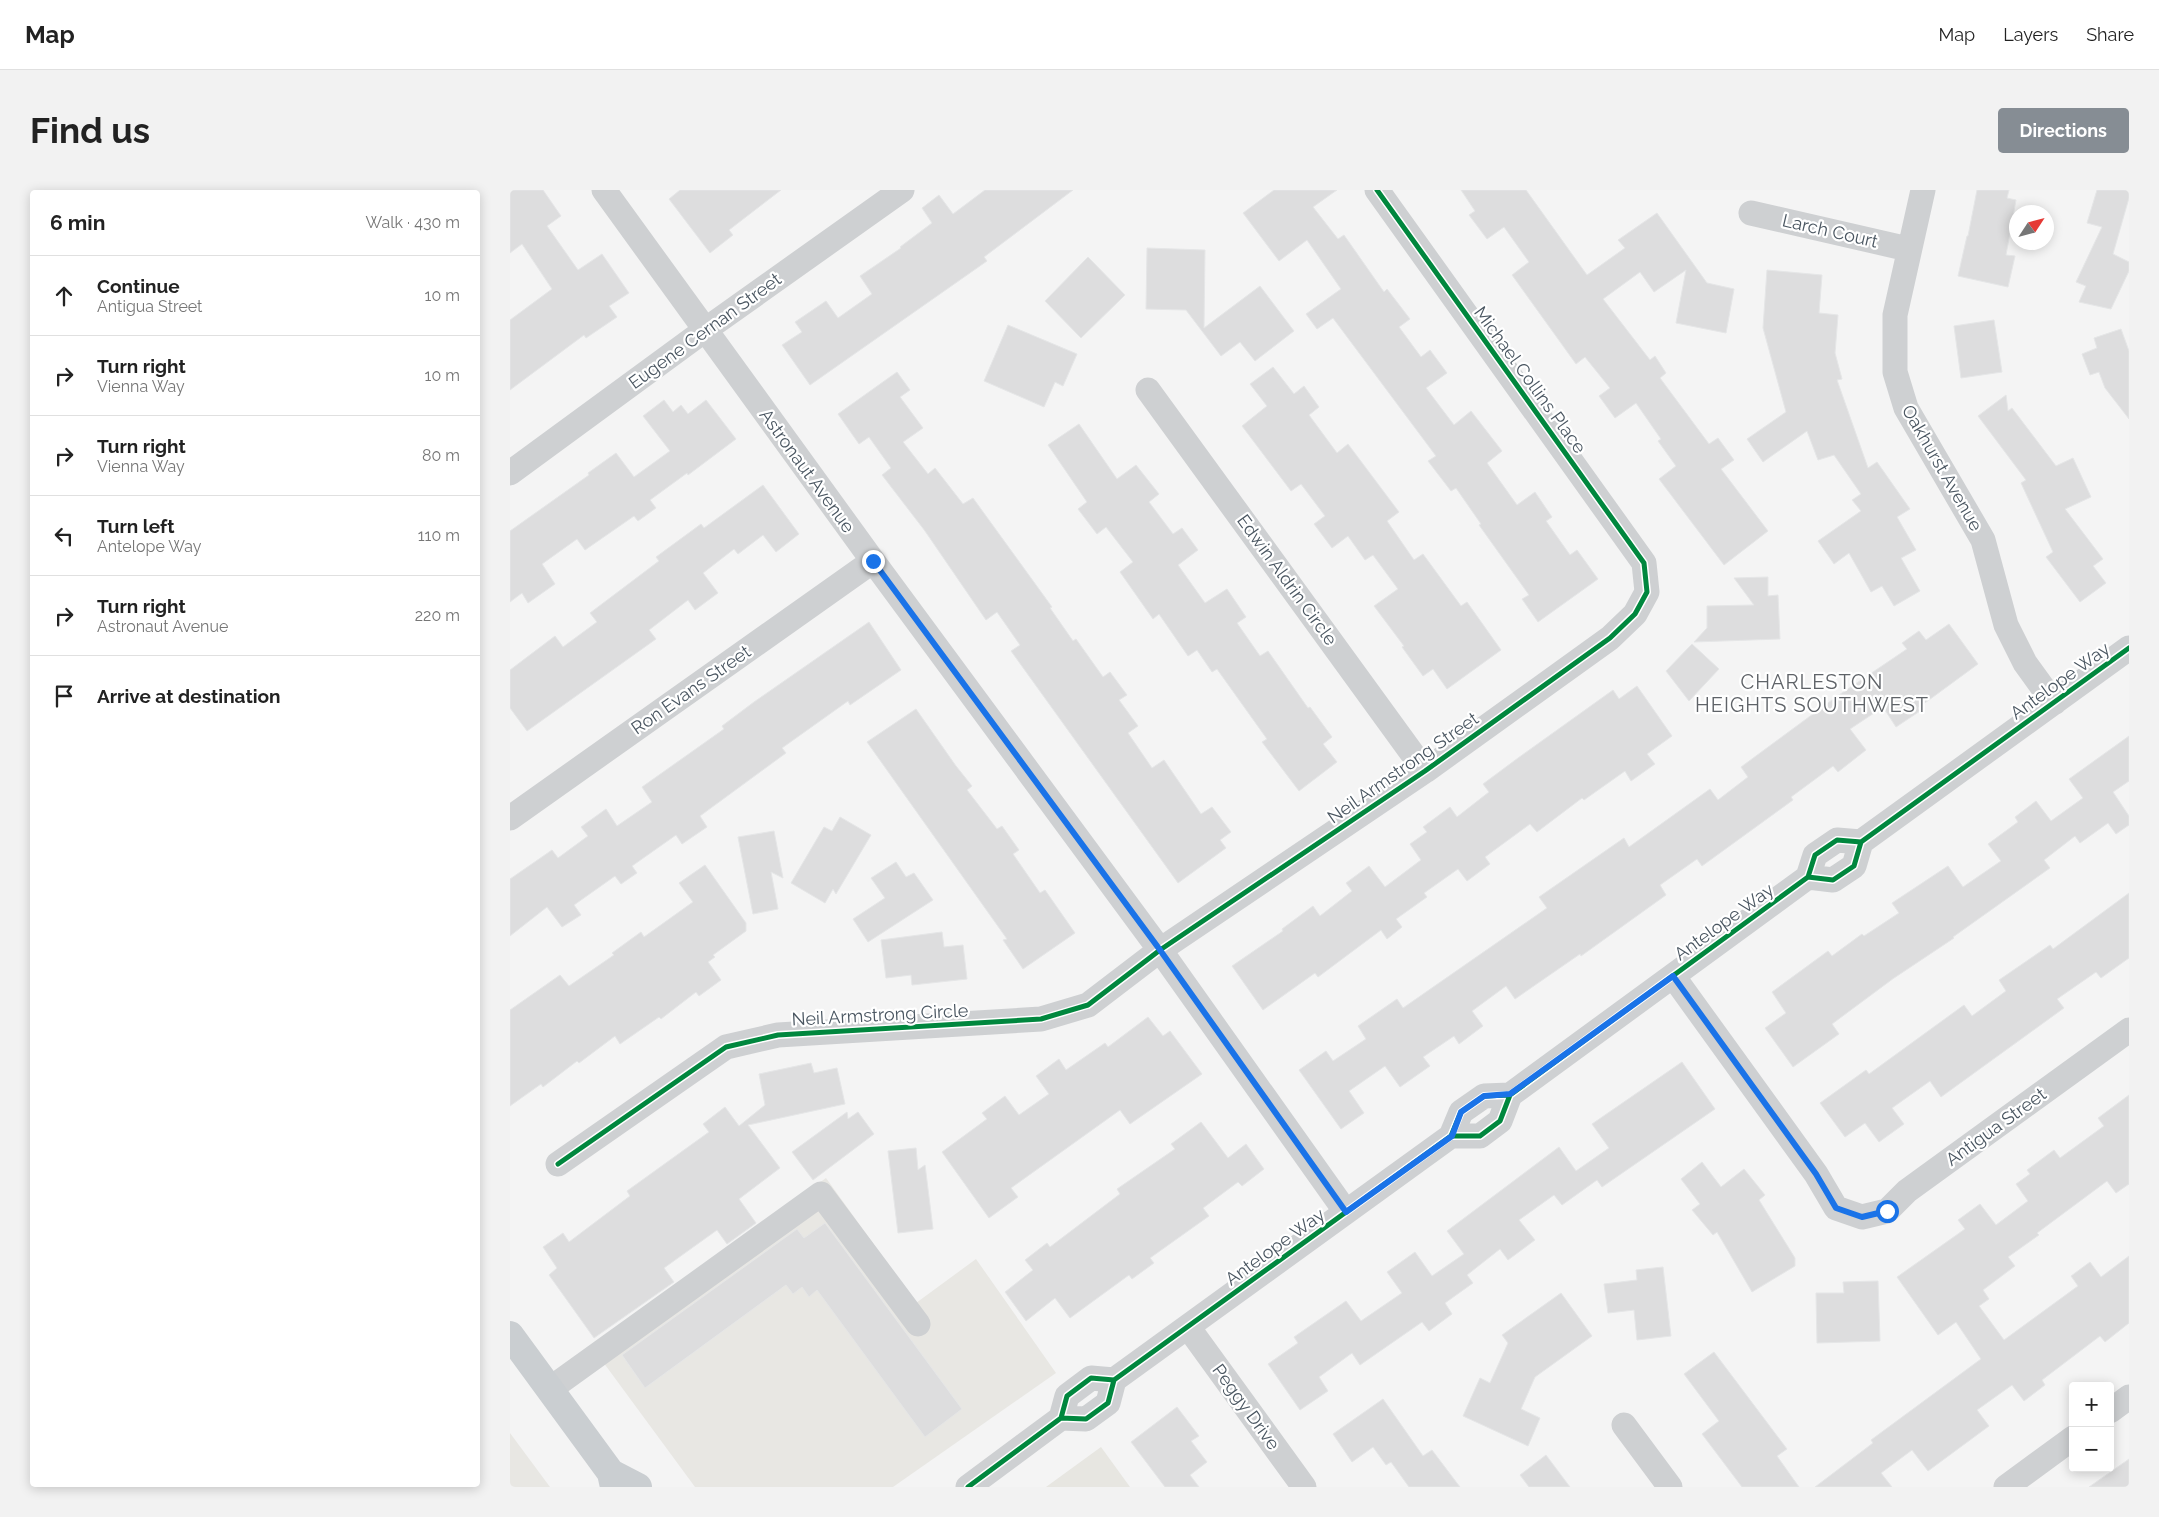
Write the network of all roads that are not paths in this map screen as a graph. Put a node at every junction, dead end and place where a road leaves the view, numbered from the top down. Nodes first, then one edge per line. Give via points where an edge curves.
1 (604, 190) edge
2 (902, 190) edge
3 (1377, 190) edge
4 (1923, 190) edge
5 (1751, 213) dead end
6 (1908, 249) junction
7 (705, 330) junction
8 (1148, 390) dead end
9 (510, 473) edge
10 (873, 561) junction
11 (1647, 592) joint
12 (2129, 648) edge
13 (2054, 702) junction
14 (1425, 771) junction
15 (510, 818) edge
16 (1160, 950) junction
17 (1673, 976) junction
18 (2129, 1030) edge
19 (558, 1164) dead end
20 (1346, 1212) junction
21 (918, 1324) dead end
22 (1188, 1327) junction
23 (510, 1335) edge
24 (550, 1389) junction
25 (2129, 1397) edge
26 (2114, 1408) edge
27 (1624, 1425) dead end
28 (2069, 1441) edge
29 (612, 1480) edge
30 (638, 1487) edge
31 (969, 1487) edge
32 (1304, 1487) edge
33 (1670, 1487) edge
34 (2006, 1487) edge

1 - 7 street, Astronaut Avenue
2 - 7 street, Eugene Cernan Street
3 - 11 street, Michael Collins Place via 1644,564
4 - 6 street, Oakhurst Avenue
5 - 6 street, Larch Court
6 - 13 street, Oakhurst Avenue via 1895,315 1896,372 1906,408 1983,540 2006,625 2025,663
7 - 9 street, Eugene Cernan Street
7 - 10 street, Astronaut Avenue
8 - 14 street, Edwin Aldrin Circle
10 - 15 street, Ron Evans Street
10 - 16 street, Astronaut Avenue
11 - 14 street, Neil Armstrong Street via 1635,614 1610,638
12 - 13 street, Antelope Way
13 - 17 street, Antelope Way via 1861,842 1854,866 1833,880 1808,877
14 - 16 street, Neil Armstrong Street
16 - 19 street, Neil Armstrong Circle via 1088,1006 1041,1019 778,1035 726,1047
16 - 20 street, Astronaut Avenue
17 - 18 street, Antigua Street via 1816,1174 1836,1208 1862,1217 1887,1211 1907,1191
17 - 20 street, Antelope Way via 1510,1094 1500,1121 1480,1136 1452,1136
20 - 22 street, Antelope Way
21 - 24 street via 821,1194
22 - 31 street, Antelope Way via 1114,1380 1091,1378 1067,1396 1061,1418
22 - 32 street, Peggy Drive
23 - 24 main road
24 - 29 main road
25 - 26 street
27 - 33 street
28 - 34 street
29 - 30 main road

